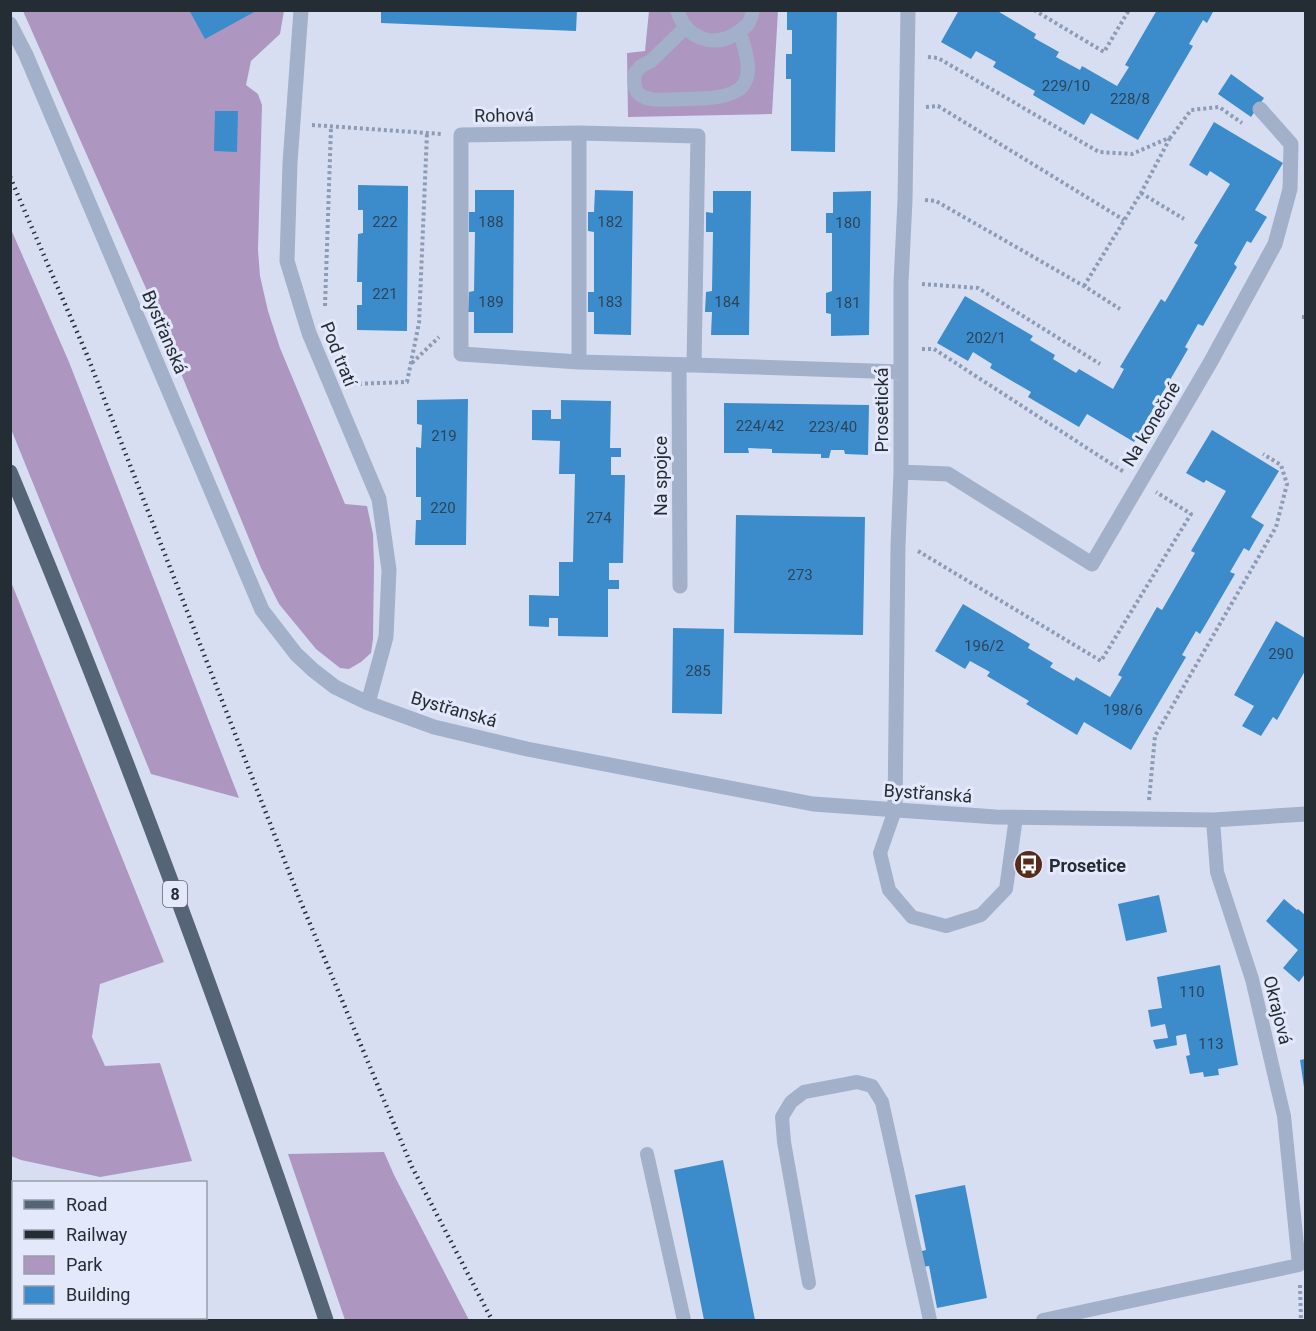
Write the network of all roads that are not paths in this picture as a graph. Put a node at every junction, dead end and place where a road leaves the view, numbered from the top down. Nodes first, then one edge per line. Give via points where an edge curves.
1 (301, 10) edge
2 (677, 10) edge
3 (753, 10) edge
4 (908, 10) edge
5 (10, 24) edge
6 (685, 28) junction
7 (739, 31) junction
8 (1264, 114) road end
9 (579, 133) junction
10 (579, 362) junction
11 (686, 365) junction
12 (901, 372) junction
13 (10, 472) edge
14 (901, 472) junction
15 (680, 586) dead end
16 (368, 702) junction
17 (895, 810) junction
18 (1305, 814) edge
19 (1017, 817) junction
20 (1213, 820) junction
21 (648, 1154) dead end
22 (809, 1282) dead end
23 (326, 1320) edge
24 (684, 1320) edge
25 (930, 1320) edge
26 (1043, 1320) edge

1 - 16 street, Pod tratí via 287,261 309,333 379,499 389,570 386,637
2 - 6 lane
3 - 7 lane via 748,24
4 - 12 street, Prosetická
5 - 16 street, Bystřanská via 262,610 312,670 335,687
6 - 7 lane via 702,39 716,40
6 - 7 lane via 635,73 639,94 661,100 729,96 746,81 748,70 748,54
8 - 14 street, Na konečné via 1291,144 1290,189 1275,244 1092,564 948,474
9 - 10 street
9 - 10 street, Rohová via 461,135 461,354
9 - 11 street, Rohová via 698,136
10 - 11 street, Rohová
11 - 12 street, Rohová
11 - 15 street, Na spojce
12 - 14 street, Prosetická
13 - 23 main road, 8 via 57,583 231,1044
14 - 17 street, Prosetická
16 - 17 street, Bystřanská via 434,726 527,749 813,804
17 - 19 street, Bystřanská
17 - 19 lane via 880,853 890,890 912,917 946,926 981,915 1006,889
18 - 20 street, Bystřanská
19 - 20 street, Bystřanská
20 - 26 lane, Okrajová via 1217,872 1252,979 1284,1116 1299,1265
21 - 24 lane
22 - 25 lane via 782,1117 791,1102 804,1092 857,1082 872,1086 882,1102

